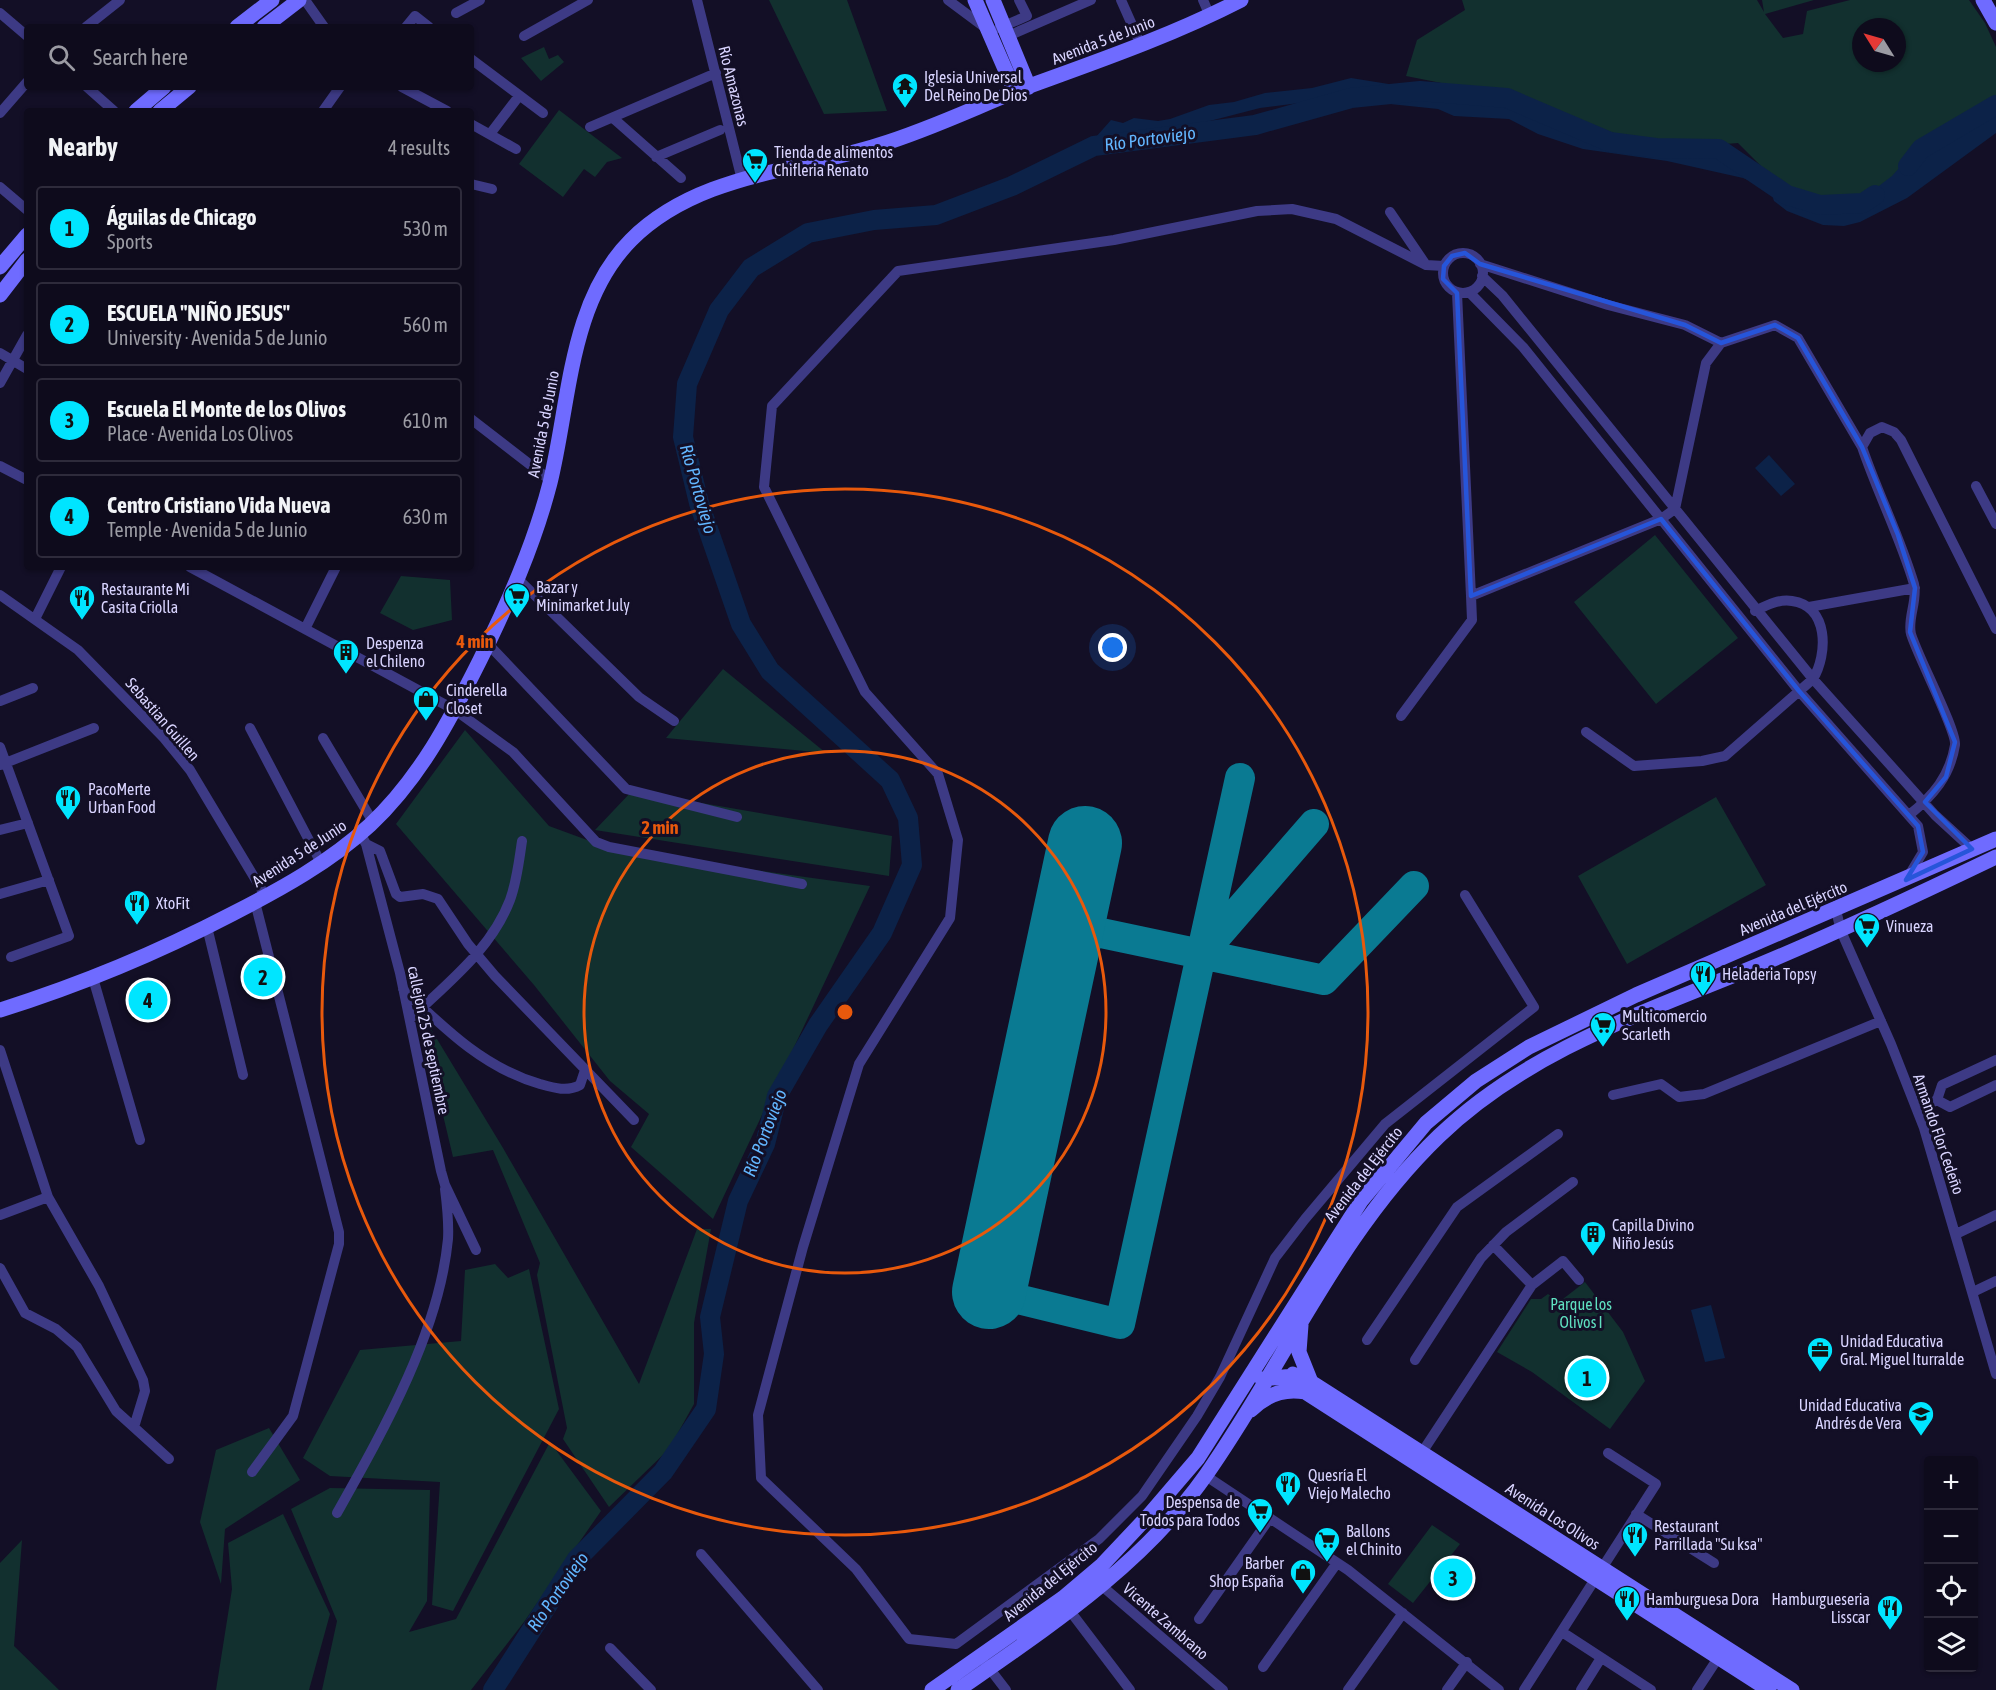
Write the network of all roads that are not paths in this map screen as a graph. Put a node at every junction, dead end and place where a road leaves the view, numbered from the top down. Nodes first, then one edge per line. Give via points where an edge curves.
1 (120, 0) edge
2 (272, 0) edge
3 (299, 0) edge
4 (305, 0) edge
5 (480, 0) edge
6 (588, 0) edge
7 (697, 0) edge
8 (948, 0) edge
9 (975, 0) edge
10 (993, 0) edge
11 (1019, 0) edge
12 (1091, 0) edge
13 (1121, 0) edge
14 (1203, 0) edge
15 (1241, 0) edge
16 (1983, 0) edge
17 (0, 13) edge
18 (456, 13) dead end
19 (1210, 16) junction
20 (1996, 23) edge
21 (90, 24) edge
22 (241, 24) edge
23 (268, 24) edge
24 (322, 24) edge
25 (408, 24) edge
26 (425, 24) edge
27 (997, 31) junction
28 (24, 33) edge
29 (524, 36) dead end
30 (1141, 45) junction
31 (474, 61) edge
32 (716, 73) junction
33 (24, 85) edge
34 (1022, 89) junction
35 (90, 90) edge
36 (160, 90) edge
37 (185, 90) edge
38 (338, 90) edge
39 (408, 90) edge
40 (519, 96) junction
41 (111, 108) edge
42 (140, 108) edge
43 (164, 108) edge
44 (325, 108) edge
45 (441, 108) edge
46 (0, 113) edge
47 (543, 113) dead end
48 (613, 118) junction
49 (474, 126) edge
50 (590, 127) dead end
51 (720, 130) dead end
52 (490, 134) junction
53 (516, 149) dead end
54 (657, 157) junction
55 (681, 178) dead end
56 (742, 180) junction
57 (474, 185) edge
58 (0, 187) edge
59 (492, 189) dead end
60 (24, 207) edge
61 (1390, 212) dead end
62 (24, 239) edge
63 (24, 264) edge
64 (1426, 264) junction
65 (1480, 264) junction
66 (1444, 266) junction
67 (0, 267) edge
68 (1482, 276) junction
69 (1469, 292) junction
70 (1457, 293) junction
71 (0, 295) edge
72 (24, 340) edge
73 (1721, 343) junction
74 (0, 353) edge
75 (12, 360) junction
76 (24, 367) edge
77 (0, 382) edge
78 (474, 421) edge
79 (1862, 447) junction
80 (0, 466) edge
81 (24, 478) edge
82 (550, 480) junction
83 (1977, 486) dead end
84 (1675, 509) junction
85 (1661, 519) junction
86 (1996, 524) edge
87 (60, 570) edge
88 (200, 570) edge
89 (334, 570) edge
90 (518, 579) junction
91 (1915, 588) junction
92 (0, 595) edge
93 (1471, 596) junction
94 (1809, 608) junction
95 (1755, 611) junction
96 (35, 619) junction
97 (305, 629) junction
98 (1996, 629) edge
99 (488, 644) junction
100 (1813, 679) junction
101 (33, 688) dead end
102 (1800, 691) junction
103 (0, 701) edge
104 (455, 710) junction
105 (1401, 716) dead end
106 (674, 721) dead end
107 (94, 728) dead end
108 (250, 728) dead end
109 (1586, 732) dead end
110 (323, 738) dead end
111 (0, 747) edge
112 (3, 764) edge
113 (1925, 802) junction
114 (1909, 815) junction
115 (737, 817) dead end
116 (373, 822) junction
117 (28, 823) junction
118 (0, 830) edge
119 (363, 839) junction
120 (522, 841) dead end
121 (1995, 842) edge
122 (1972, 849) junction
123 (1996, 858) edge
124 (321, 863) junction
125 (49, 880) junction
126 (1906, 880) junction
127 (802, 884) dead end
128 (0, 894) edge
129 (1465, 895) dead end
130 (260, 900) junction
131 (1836, 910) junction
132 (207, 927) junction
133 (1841, 931) junction
134 (477, 955) junction
135 (11, 957) dead end
136 (93, 978) junction
137 (403, 989) junction
138 (422, 1007) junction
139 (0, 1010) edge
140 (410, 1019) junction
141 (1881, 1021) junction
142 (0, 1050) edge
143 (1996, 1060) edge
144 (585, 1070) junction
145 (243, 1075) dead end
146 (1996, 1085) edge
147 (1613, 1095) dead end
148 (1937, 1100) junction
149 (1917, 1110) junction
150 (634, 1120) dead end
151 (1558, 1134) dead end
152 (140, 1140) dead end
153 (1573, 1182) dead end
154 (445, 1185) junction
155 (48, 1197) junction
156 (0, 1215) edge
157 (1996, 1215) edge
158 (1956, 1234) junction
159 (1493, 1245) junction
160 (476, 1250) dead end
161 (0, 1268) edge
162 (1579, 1280) dead end
163 (1996, 1281) edge
164 (1532, 1285) junction
165 (1973, 1292) junction
166 (1295, 1317) junction
167 (1367, 1340) dead end
168 (1283, 1351) junction
169 (1994, 1359) edge
170 (1415, 1360) dead end
171 (1996, 1374) edge
172 (1294, 1376) junction
173 (1267, 1377) junction
174 (1308, 1387) junction
175 (1243, 1388) junction
176 (1241, 1420) junction
177 (134, 1427) junction
178 (1608, 1453) dead end
179 (1419, 1457) junction
180 (169, 1460) dead end
181 (252, 1472) dead end
182 (1206, 1476) junction
183 (337, 1513) dead end
184 (1636, 1514) junction
185 (1270, 1518) junction
186 (701, 1554) dead end
187 (1337, 1563) junction
188 (1714, 1563) dead end
189 (1094, 1572) junction
190 (1599, 1574) junction
191 (1102, 1586) junction
192 (1063, 1598) junction
193 (1069, 1613) junction
194 (1403, 1613) junction
195 (1199, 1619) dead end
196 (1562, 1632) junction
197 (610, 1648) dead end
198 (1601, 1658) junction
199 (1718, 1658) junction
200 (1467, 1662) junction
201 (984, 1663) junction
202 (1263, 1667) dead end
203 (1644, 1688) edge
204 (651, 1690) edge
205 (818, 1690) edge
206 (932, 1690) edge
207 (958, 1690) edge
208 (1006, 1690) edge
209 (1130, 1690) edge
210 (1223, 1690) edge
211 (1348, 1690) edge
212 (1447, 1690) edge
213 (1499, 1690) edge
214 (1524, 1690) edge
215 (1581, 1690) edge
216 (1697, 1690) edge
217 (1769, 1690) edge
218 (1792, 1690) edge

1 - 21 street
2 - 22 main road
3 - 23 main road
4 - 24 street
5 - 18 street
6 - 29 street
7 - 32 street, Río Amazonas
8 - 27 street
9 - 27 main road
10 - 27 main road
11 - 27 street via 1027,16
12 - 27 street
13 - 30 street
14 - 19 street
15 - 19 main road, Avenida 5 de Junio
16 - 20 main road
17 - 28 street
19 - 30 main road, Avenida 5 de Junio
25 - 26 street via 415,16
27 - 34 main road
30 - 34 main road, Avenida 5 de Junio
31 - 40 street
32 - 48 street
32 - 56 street, Río Amazonas
33 - 46 street
34 - 56 main road, Avenida 5 de Junio via 879,145
35 - 41 street
36 - 42 main road
37 - 43 main road
38 - 44 street
39 - 45 street
40 - 47 street
40 - 52 street
48 - 50 street
48 - 54 street
49 - 52 street
51 - 54 street
52 - 53 street
54 - 55 street
56 - 82 main road, Avenida 5 de Junio via 684,200 660,215 628,243 610,266 584,320
57 - 59 street
58 - 60 street
61 - 64 street
62 - 67 main road
63 - 71 main road
64 - 66 street
64 - 129 street via 1336,219 1292,209 1257,211 1114,240 898,271 772,406 764,487 865,692 938,774 958,840 950,918 859,1064 803,1247 758,1415 761,1478 856,1569 909,1639 956,1644 1099,1539 1142,1496 1221,1377 1275,1258 1305,1219 1385,1124 1534,1007
65 - 66 street via 1471,255 1458,254
65 - 68 street
65 - 73 street via 1685,325
66 - 70 street via 1443,279
68 - 69 street via 1478,286
68 - 84 street via 1502,295
69 - 70 street
69 - 85 street via 1523,347
70 - 93 street
72 - 75 street
73 - 79 street via 1775,325 1798,338
73 - 84 street via 1706,363
74 - 75 street
75 - 76 street
75 - 77 street
78 - 82 street
79 - 91 street
79 - 98 street via 1870,433 1882,427 1901,440
80 - 81 street
82 - 90 main road, Avenida 5 de Junio
83 - 86 street
84 - 85 street
84 - 95 street
85 - 93 street
85 - 102 street
87 - 96 street
88 - 97 street
89 - 97 street
90 - 99 main road, Avenida 5 de Junio
90 - 106 street via 639,697
91 - 94 street
91 - 113 street via 1910,632 1955,742 1946,777
92 - 96 street, Sebastian Guillen
93 - 105 street via 1472,620
94 - 95 street via 1793,601 1778,601
94 - 100 street via 1821,625 1823,650 1820,668
95 - 100 street
96 - 130 street, Sebastian Guillen via 91,662 183,760
97 - 104 street
99 - 104 main road, Avenida 5 de Junio
99 - 115 street via 621,786
100 - 102 street
100 - 113 street
101 - 103 street
102 - 109 street via 1725,756 1702,761 1634,766
102 - 114 street
104 - 116 main road, Avenida 5 de Junio via 424,763
104 - 127 street via 513,752 596,842
107 - 112 street
108 - 124 street
110 - 116 street
111 - 112 street
112 - 117 street
113 - 114 street
113 - 122 street
114 - 126 street via 1918,826 1923,852
116 - 119 main road, Avenida 5 de Junio
117 - 118 street
117 - 125 street
119 - 124 main road, Avenida 5 de Junio
119 - 134 street via 380,850 396,894 423,894 438,899
119 - 137 street, callejon 25 de septiembre
120 - 134 street via 510,901
121 - 122 main road, Avenida del Ejército
122 - 126 main road, Avenida del Ejército
123 - 133 main road, Avenida del Ejército
124 - 130 main road, Avenida 5 de Junio
125 - 128 street
125 - 135 street via 69,936
126 - 131 main road, Avenida del Ejército
130 - 132 main road, Avenida 5 de Junio
130 - 181 street, Sebastian Guillen via 339,1244 292,1416
131 - 133 street, Armando Flor Cedeño
131 - 166 main road, Avenida del Ejército via 1636,994 1529,1047 1476,1081 1426,1123 1388,1165 1354,1211
132 - 136 main road, Avenida 5 de Junio
132 - 145 street
133 - 141 street, Armando Flor Cedeño
133 - 166 main road, Avenida del Ejército via 1593,1034 1533,1065 1484,1098 1408,1167
134 - 138 street
134 - 144 street
136 - 139 main road, Avenida 5 de Junio
136 - 152 street
137 - 138 street
137 - 140 street, callejon 25 de septiembre
138 - 140 street
138 - 144 street via 458,1040 522,1079 555,1088 574,1088 584,1079
140 - 154 street, callejon 25 de septiembre
141 - 147 street via 1704,1094 1679,1097 1662,1084
141 - 149 street, Armando Flor Cedeño
142 - 155 street
143 - 148 street via 1942,1085
144 - 150 street
146 - 148 street via 1950,1107
148 - 149 street
149 - 158 street, Armando Flor Cedeño
151 - 167 street via 1457,1207
153 - 159 street
154 - 160 street, callejon 25 de septiembre
154 - 183 street via 448,1240 431,1317 397,1399
155 - 156 street
155 - 177 street via 99,1286 143,1380 145,1391
157 - 158 street
158 - 165 street, Armando Flor Cedeño
159 - 164 street
159 - 170 street
161 - 177 street via 25,1313 56,1329 77,1347 116,1411
162 - 164 street via 1563,1261
163 - 165 street
164 - 179 street
165 - 169 street, Armando Flor Cedeño
166 - 168 main road
166 - 174 main road
166 - 175 main road, Avenida del Ejército
168 - 172 main road, Avenida Los Olivos
168 - 173 main road, Avenida del Ejército
169 - 171 street, Armando Flor Cedeño
172 - 173 main road
172 - 174 main road, Avenida Los Olivos
173 - 175 main road
173 - 176 main road, Avenida del Ejército
174 - 176 main road via 1274,1393
174 - 179 main road, Avenida Los Olivos
175 - 189 main road, Avenida del Ejército via 1198,1458
176 - 182 main road, Avenida del Ejército
177 - 180 street
178 - 184 street via 1656,1484
179 - 190 main road, Avenida Los Olivos
182 - 185 street
182 - 191 main road, Avenida del Ejército via 1161,1530
184 - 188 street
184 - 190 street
185 - 187 street
185 - 195 street
186 - 205 street
187 - 194 street
187 - 202 street
189 - 191 street, Vicente Zambrano
189 - 192 main road, Avenida del Ejército
190 - 196 street
190 - 199 main road, Avenida Los Olivos
190 - 218 main road, Avenida Los Olivos
191 - 193 main road, Avenida del Ejército
191 - 210 street, Vicente Zambrano
192 - 193 street
192 - 201 main road, Avenida del Ejército
193 - 201 main road, Avenida del Ejército
193 - 209 street
194 - 200 street
194 - 211 street
196 - 198 street
196 - 214 street
197 - 204 street
198 - 203 street
198 - 215 street
199 - 216 street
199 - 217 main road, Avenida Los Olivos
200 - 212 street
200 - 213 street
201 - 206 main road, Avenida del Ejército
201 - 207 main road, Avenida del Ejército
201 - 208 street

